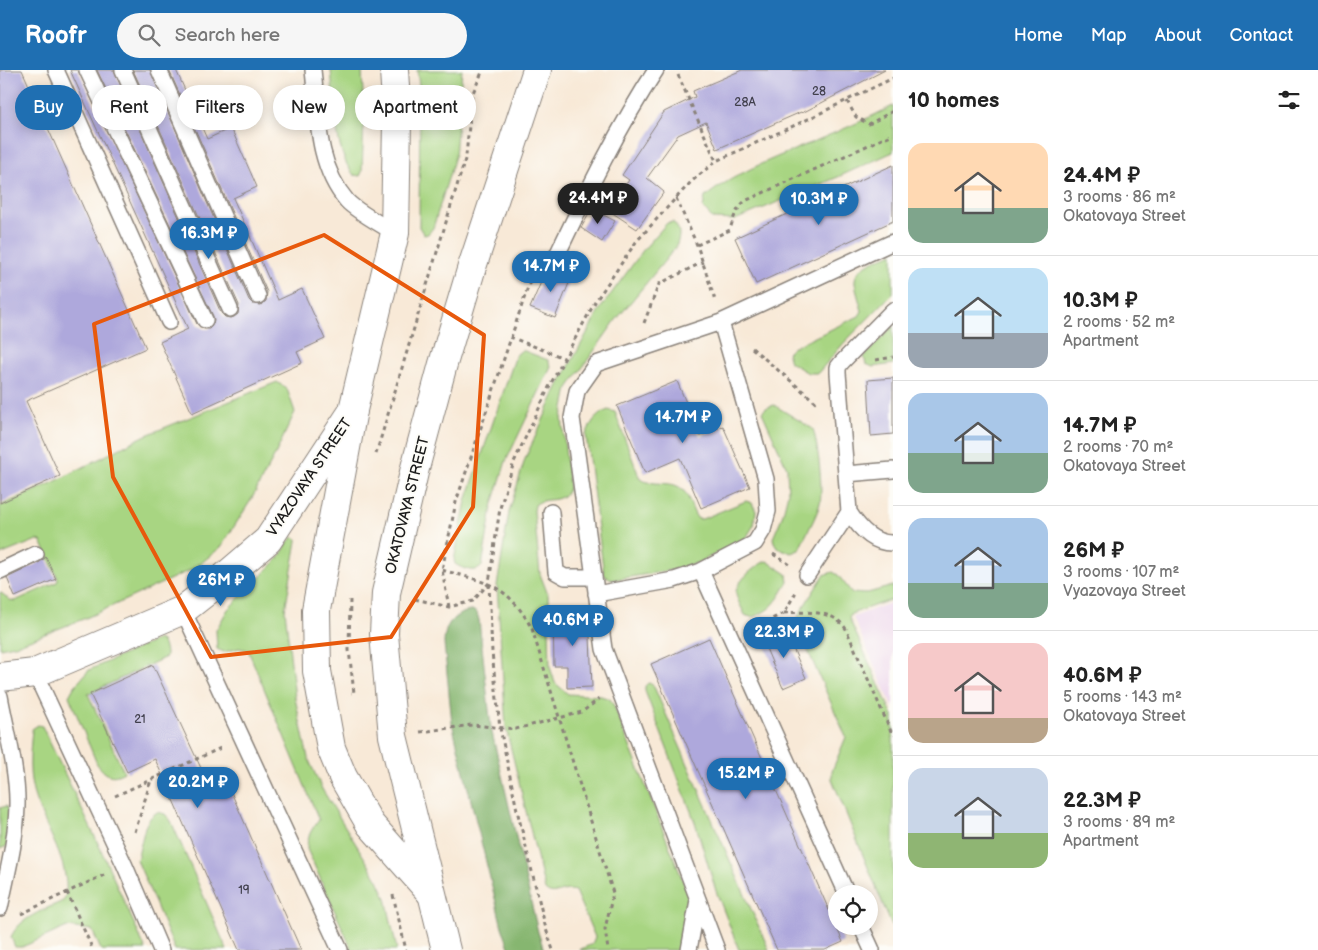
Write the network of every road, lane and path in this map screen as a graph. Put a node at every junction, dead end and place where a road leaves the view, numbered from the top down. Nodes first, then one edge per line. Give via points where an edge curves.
1 (56, 70) edge
2 (87, 70) edge
3 (123, 70) edge
4 (159, 70) edge
5 (313, 70) edge
6 (394, 70) edge
7 (482, 70) edge
8 (536, 70) edge
9 (656, 70) edge
10 (676, 70) edge
11 (893, 78) edge
12 (847, 101) junction
13 (893, 112) edge
14 (893, 134) edge
15 (676, 198) dead end
16 (395, 233) junction
17 (893, 242) edge
18 (697, 245) junction
19 (558, 253) dead end
20 (537, 259) dead end
21 (703, 262) junction
22 (258, 296) dead end
23 (230, 310) dead end
24 (893, 310) edge
25 (205, 320) dead end
26 (169, 322) dead end
27 (721, 322) junction
28 (510, 337) junction
29 (634, 351) junction
30 (564, 358) dead end
31 (354, 410) junction
32 (842, 424) junction
33 (376, 454) dead end
34 (893, 470) edge
35 (846, 474) junction
36 (551, 512) dead end
37 (849, 512) junction
38 (893, 543) edge
39 (36, 554) dead end
40 (0, 570) edge
41 (442, 570) junction
42 (702, 571) junction
43 (807, 576) dead end
44 (594, 577) junction
45 (489, 583) junction
46 (351, 591) dead end
47 (596, 594) junction
48 (793, 598) dead end
49 (448, 607) dead end
50 (183, 610) junction
51 (784, 613) junction
52 (747, 631) dead end
53 (35, 673) junction
54 (0, 676) edge
55 (354, 693) dead end
56 (0, 696) edge
57 (582, 712) dead end
58 (560, 718) junction
59 (500, 728) junction
60 (441, 729) dead end
61 (893, 736) edge
62 (198, 758) dead end
63 (151, 780) junction
64 (96, 805) junction
65 (6, 853) edge
66 (125, 866) junction
67 (843, 885) edge
68 (67, 892) junction
69 (431, 893) junction
70 (699, 898) junction
71 (0, 908) edge
72 (17, 916) dead end
73 (865, 935) edge
74 (93, 950) edge
75 (160, 950) edge
76 (340, 950) edge
77 (446, 950) edge
78 (553, 950) edge
79 (608, 950) edge
80 (689, 950) edge
81 (718, 950) edge
82 (872, 950) edge

1 - 26 lane
2 - 25 lane
3 - 23 lane
4 - 22 lane
5 - 16 lane via 322,154 334,182 348,203
6 - 16 main road via 397,120
7 - 33 path via 472,94 466,156
8 - 69 main road, OKATOVAYA STREET via 443,364 414,468 386,593 384,634 393,736
9 - 19 lane via 596,172
10 - 12 path via 716,161
11 - 12 path
12 - 13 path via 856,117 869,124
14 - 18 path via 745,201 739,206 730,230
15 - 18 path
16 - 31 main road
17 - 27 lane
18 - 21 path
20 - 28 path
21 - 27 path
21 - 29 path via 659,284
24 - 32 lane via 838,367
27 - 29 lane
27 - 32 path
27 - 42 lane via 766,480 768,511 756,543
28 - 30 path
28 - 41 path via 456,502
29 - 44 lane via 596,364 577,391 572,418
31 - 50 main road, VYAZOVAYA STREET via 268,540
31 - 69 main road via 316,610 317,671 331,748 342,777 370,824
32 - 35 lane
34 - 35 lane
35 - 37 lane
36 - 44 lane via 556,572 565,578
37 - 38 lane via 862,530 875,539
37 - 43 lane
39 - 40 lane
41 - 45 path
41 - 49 path
42 - 47 lane via 674,580
42 - 67 lane
44 - 47 lane
45 - 58 path via 513,600 532,629
45 - 59 path
46 - 55 path via 349,650
47 - 70 lane via 604,649
48 - 51 path
50 - 53 main road, VYAZOVAYA STREET
50 - 76 lane
51 - 52 path
51 - 61 path via 817,613 841,621
53 - 54 main road, VYAZOVAYA STREET
53 - 64 lane
56 - 65 lane via 17,805
57 - 58 path
58 - 59 path via 516,729
58 - 79 path via 613,893 605,929
59 - 60 path via 472,725
59 - 78 path via 517,810
62 - 63 path
63 - 64 path
63 - 66 path
64 - 66 lane
65 - 71 lane
66 - 68 path
66 - 75 lane
68 - 72 path
68 - 74 path
69 - 77 main road, OKATOVAYA STREET
70 - 80 lane
70 - 81 lane
73 - 82 lane

